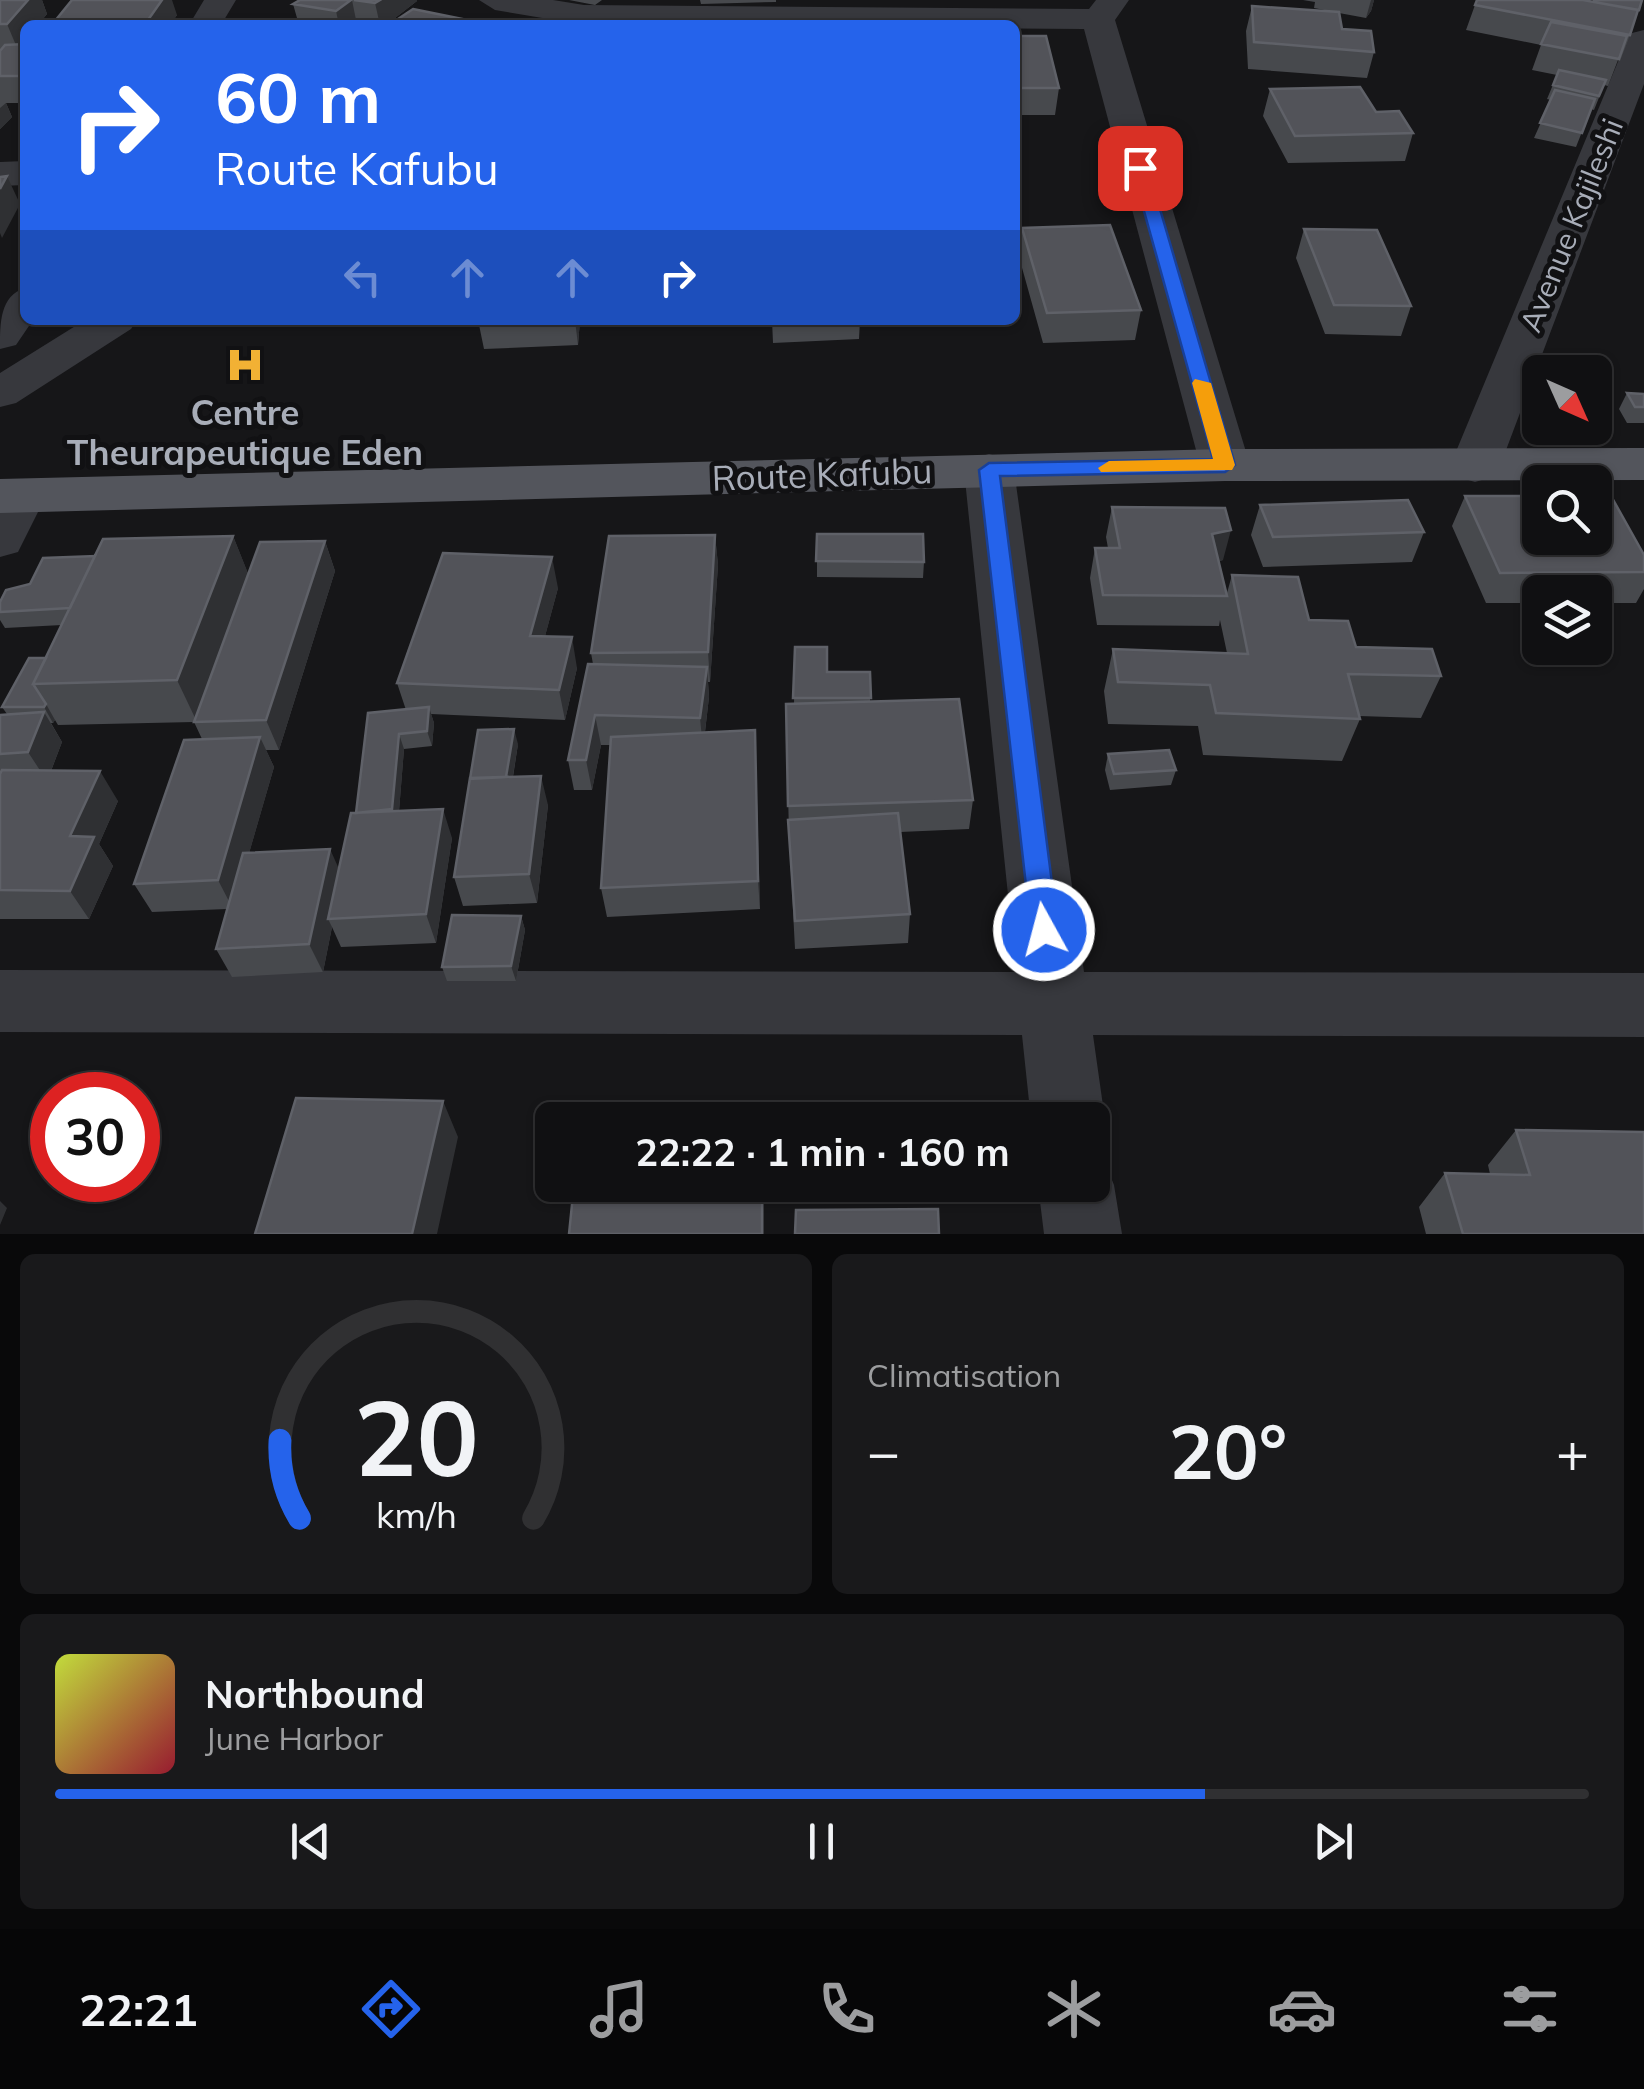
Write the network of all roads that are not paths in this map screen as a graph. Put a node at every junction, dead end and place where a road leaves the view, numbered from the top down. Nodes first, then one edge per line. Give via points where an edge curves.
1 (495, 0) edge
2 (1105, 9) edge
3 (586, 13) edge
4 (1644, 40) edge
5 (20, 308) edge
6 (108, 325) edge
7 (0, 336) edge
8 (0, 393) edge
9 (1644, 464) edge
10 (1225, 465) junction
11 (1475, 466) junction
12 (989, 470) junction
13 (7, 511) edge
14 (0, 1002) edge
15 (1644, 1005) edge
16 (1054, 1006) junction
17 (1066, 1102) edge
18 (1078, 1202) edge
19 (1083, 1234) edge

1 - 3 street
2 - 3 street
2 - 10 street
4 - 11 street, Avenue Kajileshi
5 - 7 street
6 - 8 street
9 - 11 main road, Route Kafubu
10 - 11 main road, Route Kafubu
10 - 12 main road, Route Kafubu
12 - 13 main road, Route Kafubu
12 - 16 street
14 - 16 street
15 - 16 street
16 - 17 street
18 - 19 street

